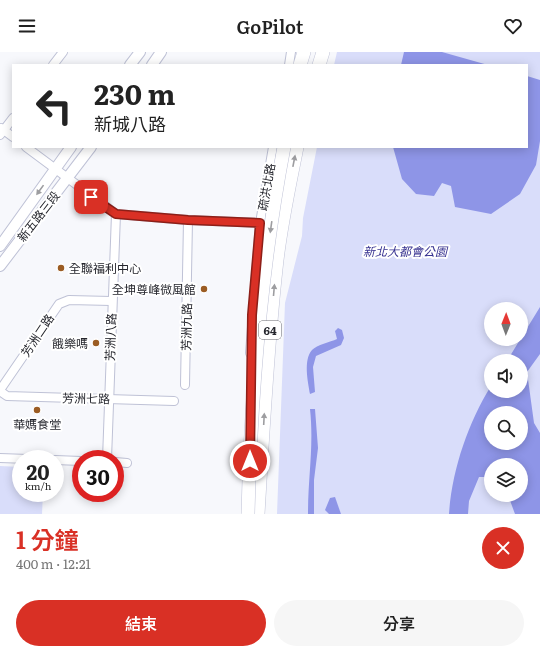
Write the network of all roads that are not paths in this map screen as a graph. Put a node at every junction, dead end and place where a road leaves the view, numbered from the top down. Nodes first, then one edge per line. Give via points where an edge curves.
1 (63, 52) edge
2 (140, 52) edge
3 (161, 52) edge
4 (291, 52) edge
5 (302, 52) edge
6 (315, 52) edge
7 (323, 52) edge
8 (54, 64) edge
9 (131, 64) edge
10 (153, 64) edge
11 (288, 64) edge
12 (300, 64) edge
13 (312, 64) edge
14 (320, 64) edge
15 (12, 119) edge
16 (1, 131) edge
17 (12, 136) edge
18 (27, 148) edge
19 (70, 148) edge
20 (90, 148) edge
21 (273, 148) edge
22 (284, 148) edge
23 (297, 148) edge
24 (55, 169) junction
25 (67, 179) junction
26 (116, 214) junction
27 (188, 220) junction
28 (260, 223) junction
29 (0, 246) edge
30 (0, 266) edge
31 (111, 300) junction
32 (185, 385) dead end
33 (0, 391) edge
34 (108, 399) junction
35 (174, 401) dead end
36 (107, 450) edge
37 (0, 458) edge
38 (12, 458) edge
39 (248, 514) edge
40 (258, 514) edge

1 - 8 street
2 - 9 street
3 - 10 street
4 - 11 street
5 - 12 highway
6 - 13 highway
7 - 14 highway
15 - 16 street
16 - 17 street
18 - 24 street
19 - 24 street, 新五路三段
20 - 25 street, 新五路三段
21 - 28 street, 疏洪北路
22 -> 39 highway, 64, bridge via 265,270 254,378
40 -> 23 highway, 64 via 276,268 283,215
24 - 25 street
24 -> 29 street, 新五路三段
25 - 26 street
25 - 30 street, 新五路三段
26 - 27 street
26 - 31 street, 芳洲八路
27 - 28 street
27 - 32 street, 芳洲九路
28 - 39 street, 疏洪北路 via 250,353
31 - 33 street, 芳洲二路 via 69,300 59,304
31 - 34 street, 芳洲八路
33 - 34 street, 芳洲七路 via 7,396
34 - 35 street, 芳洲七路
34 - 36 street, 芳洲八路
37 - 38 street

